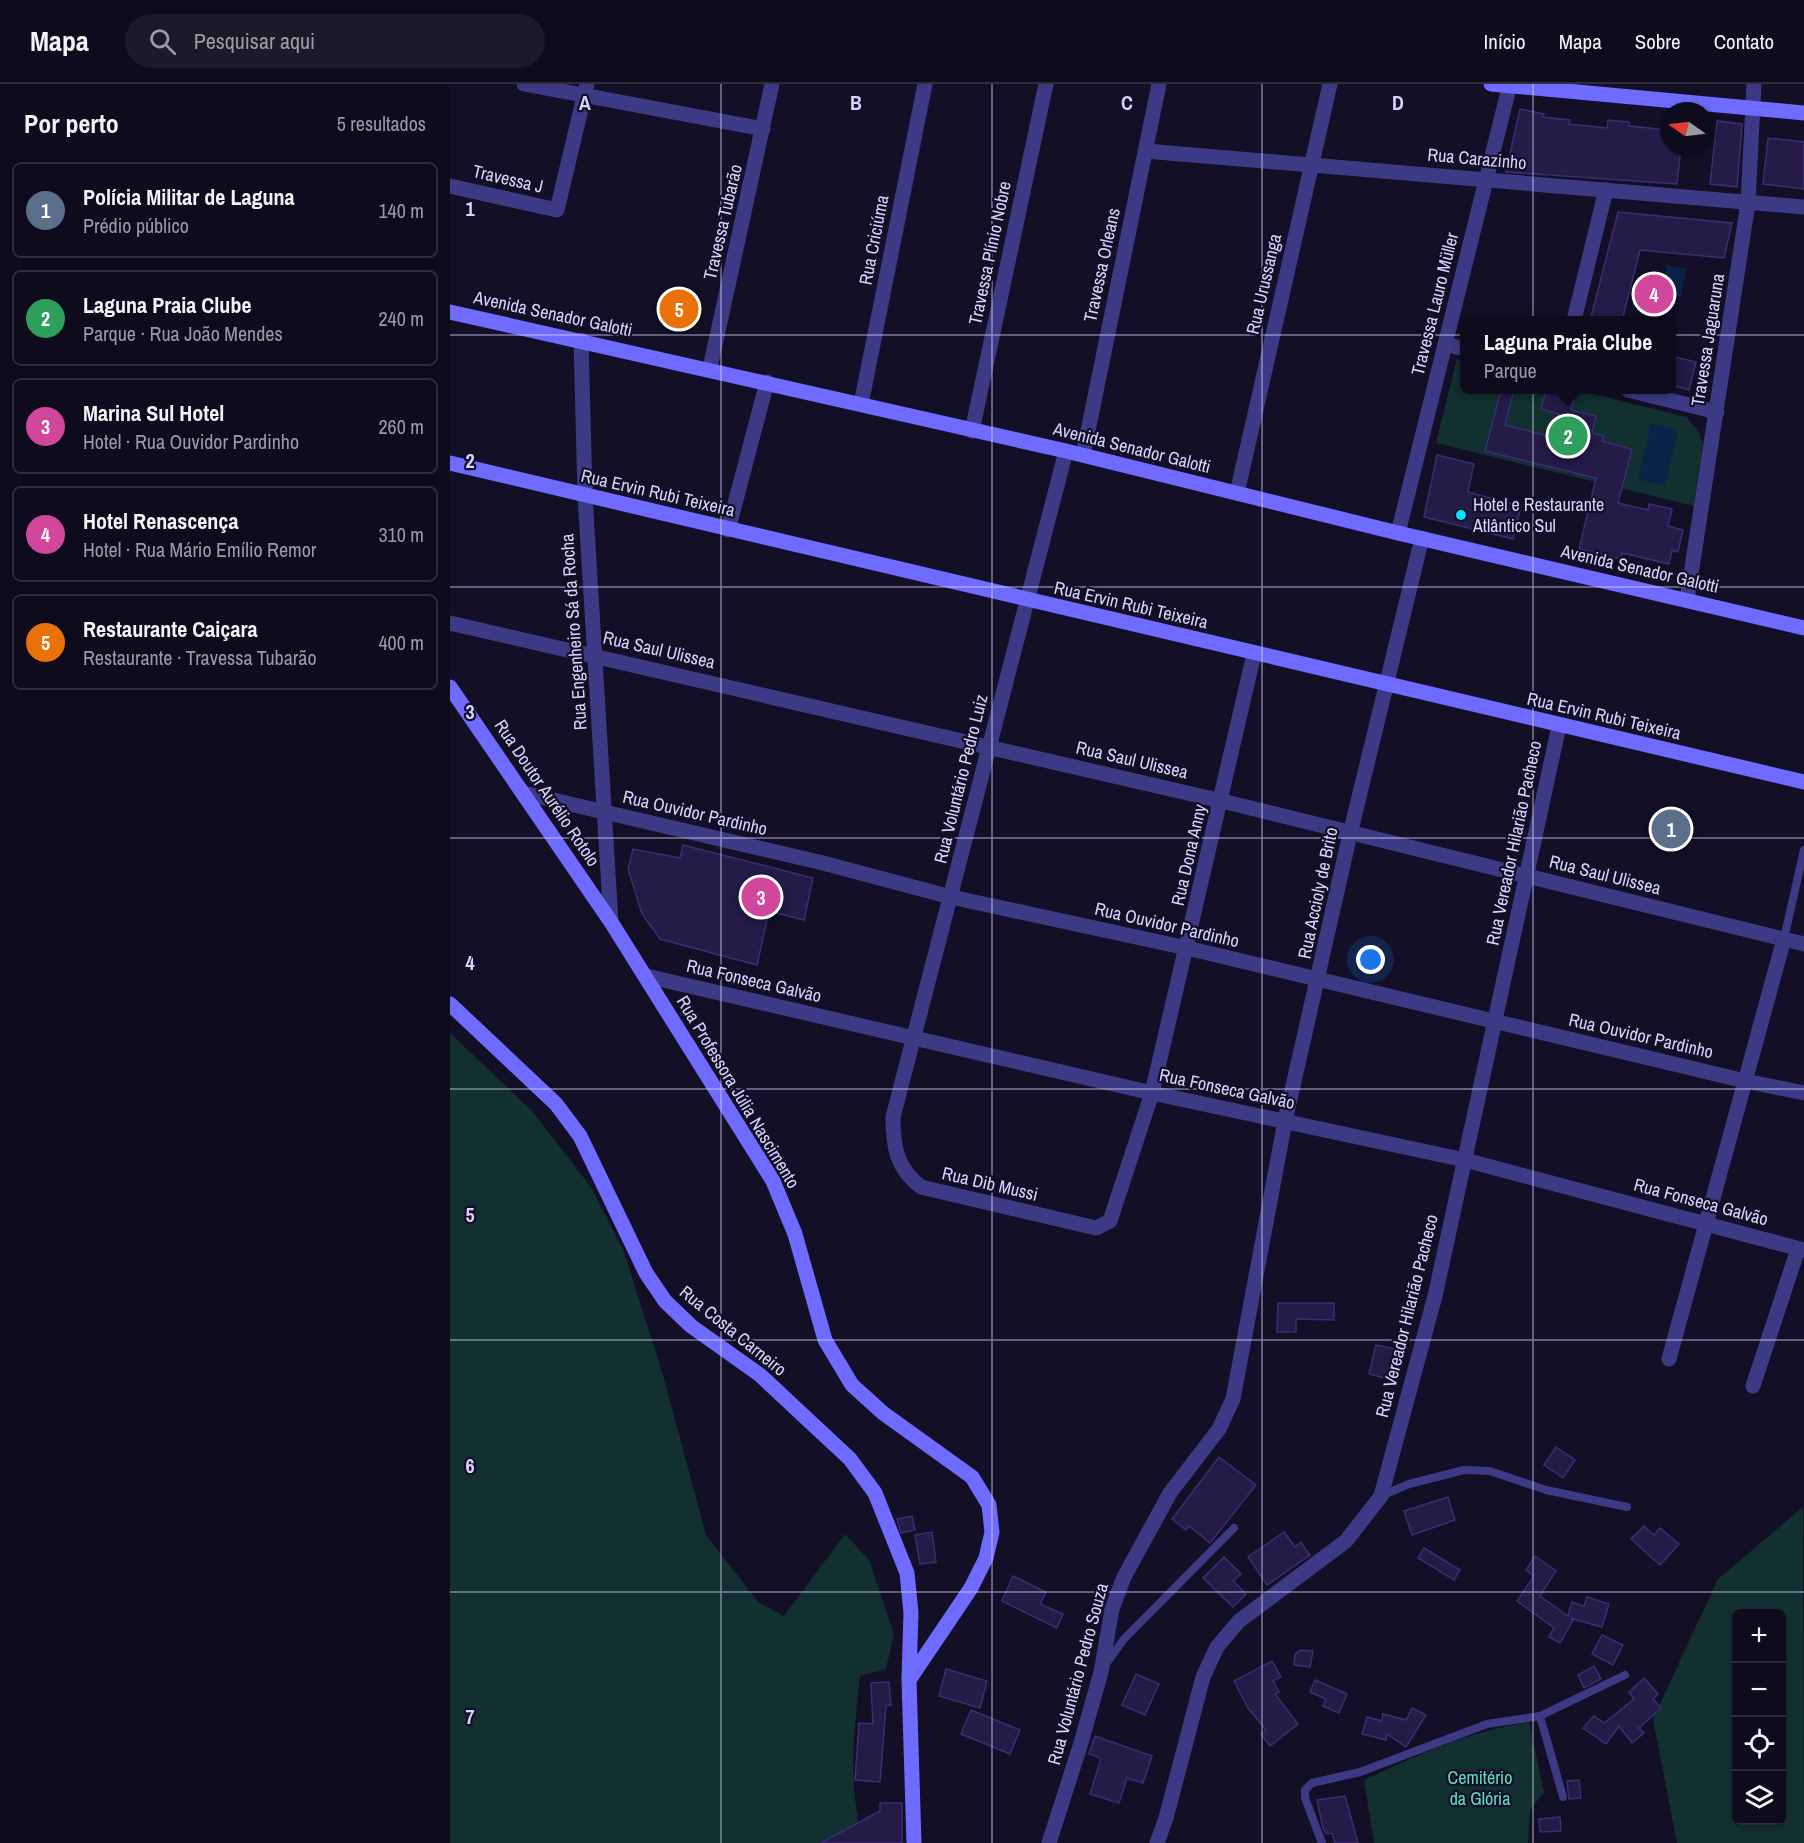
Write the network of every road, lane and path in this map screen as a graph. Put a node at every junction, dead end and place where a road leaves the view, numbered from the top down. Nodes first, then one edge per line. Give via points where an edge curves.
1 (524, 84) edge
2 (772, 84) edge
3 (925, 84) edge
4 (1046, 84) edge
5 (1159, 84) edge
6 (1330, 84) edge
7 (1491, 84) edge
8 (1754, 84) edge
9 (1510, 85) edge
10 (586, 89) edge
11 (1754, 109) junction
12 (1804, 113) edge
13 (764, 129) junction
14 (1146, 151) junction
15 (1311, 165) junction
16 (1486, 180) junction
17 (450, 186) edge
18 (1606, 190) junction
19 (1748, 202) junction
20 (1804, 207) edge
21 (450, 312) edge
22 (1575, 316) edge
23 (582, 340) junction
24 (1445, 344) junction
25 (1460, 348) edge
26 (710, 368) junction
27 (767, 382) junction
28 (1645, 394) edge
29 (861, 404) junction
30 (1717, 411) junction
31 (972, 431) junction
32 (1066, 451) junction
33 (1083, 455) junction
34 (450, 463) edge
35 (1238, 493) junction
36 (585, 496) junction
37 (728, 530) junction
38 (1398, 533) junction
39 (1422, 538) junction
40 (1687, 600) junction
41 (1027, 601) junction
42 (450, 623) edge
43 (1804, 628) edge
44 (1254, 654) junction
45 (596, 656) junction
46 (1386, 686) junction
47 (450, 687) edge
48 (1560, 726) junction
49 (989, 747) junction
50 (1804, 782) edge
51 (523, 793) junction
52 (1222, 801) junction
53 (605, 811) junction
54 (1350, 834) junction
55 (1804, 850) edge
56 (1527, 876) junction
57 (951, 897) junction
58 (611, 922) junction
59 (1784, 939) junction
60 (1804, 944) edge
61 (1187, 948) junction
62 (646, 976) junction
63 (1319, 980) junction
64 (450, 1004) edge
65 (1495, 1022) junction
66 (913, 1037) junction
67 (1745, 1082) junction
68 (1152, 1093) junction
69 (1804, 1093) edge
70 (893, 1116) joint
71 (1285, 1120) junction
72 (1465, 1160) junction
73 (1118, 1204) joint
74 (1707, 1223) junction
75 (1801, 1249) edge
76 (1260, 1257) joint
77 (1669, 1359) dead end
78 (1753, 1386) dead end
79 (1381, 1496) junction
80 (1627, 1507) dead end
81 (1234, 1528) dead end
82 (1101, 1672) junction
83 (1625, 1674) dead end
84 (909, 1680) junction
85 (1540, 1716) junction
86 (1563, 1797) dead end
87 (914, 1843) edge
88 (1049, 1843) edge
89 (1157, 1843) edge
90 (1322, 1843) edge

1 - 10 street
2 - 13 street, Travessa Tubarão
3 - 29 street, Rua Criciúma
4 - 31 street, Travessa Plínio Nobre
5 - 14 street, Travessa Orleans
6 - 15 street, Rua Urussanga
7 - 9 main road
8 - 11 street, Travessa Jaguaruna
9 - 11 main road
9 - 16 street, Travessa Lauro Müller
10 - 13 street
10 - 17 street, Travessa J via 557,210
11 - 12 main road
11 - 19 street, Travessa Jaguaruna
13 - 26 street, Travessa Tubarão
14 - 15 street, Rua Carazinho
14 - 33 street, Travessa Orleans
15 - 16 street, Rua Carazinho
15 - 35 street, Rua Urussanga
16 - 18 street, Rua Carazinho
16 - 24 street, Travessa Lauro Müller
18 - 19 street, Rua Carazinho
18 - 22 street
19 - 20 street, Rua Carazinho
19 - 30 street, Travessa Jaguaruna
21 - 23 main road, Avenida Senador Galotti
23 - 26 main road, Avenida Senador Galotti
23 - 36 street, Rua Engenheiro Sá da Rocha
24 - 25 street
24 - 38 street, Travessa Lauro Müller
26 - 27 main road, Avenida Senador Galotti
27 - 29 main road, Avenida Senador Galotti
27 - 37 street
28 - 30 street
29 - 31 main road, Avenida Senador Galotti
30 - 40 street, Travessa Jaguaruna
31 - 32 main road, Avenida Senador Galotti
32 - 33 main road, Avenida Senador Galotti
32 - 41 street, Rua Voluntário Pedro Luiz
33 - 35 main road, Avenida Senador Galotti
34 - 36 main road, Rua Ervin Rubi Teixeira
35 - 38 main road, Avenida Senador Galotti
36 - 37 main road, Rua Ervin Rubi Teixeira
36 - 45 street, Rua Engenheiro Sá da Rocha
37 - 41 main road, Rua Ervin Rubi Teixeira
38 - 39 main road, Avenida Senador Galotti
39 - 40 main road, Avenida Senador Galotti
39 - 46 street, Rua Accioly de Brito
40 - 43 main road, Avenida Senador Galotti
41 - 44 main road, Rua Ervin Rubi Teixeira
41 - 49 street, Rua Voluntário Pedro Luiz
42 - 45 street, Rua Saul Ulissea
44 - 46 main road, Rua Ervin Rubi Teixeira
44 - 52 street, Rua Dona Anny
45 - 49 street, Rua Saul Ulissea
45 - 53 street, Rua Engenheiro Sá da Rocha
46 - 48 main road, Rua Ervin Rubi Teixeira
46 - 54 street, Rua Accioly de Brito
47 - 51 main road, Rua Doutor Aurélio Rotolo
48 - 50 main road, Rua Ervin Rubi Teixeira
48 - 56 street, Rua Vereador Hilarião Pacheco
49 - 52 street, Rua Saul Ulissea
49 - 57 street, Rua Voluntário Pedro Luiz
51 - 53 street, Rua Ouvidor Pardinho
51 - 58 main road, Rua Doutor Aurélio Rotolo
52 - 54 street, Rua Saul Ulissea
52 - 61 street, Rua Dona Anny
53 - 57 street, Rua Ouvidor Pardinho
53 - 58 street, Rua Engenheiro Sá da Rocha
54 - 56 street, Rua Saul Ulissea
54 - 63 street, Rua Accioly de Brito
55 - 59 lane
56 - 59 street, Rua Saul Ulissea
56 - 65 street, Rua Vereador Hilarião Pacheco
57 - 61 street, Rua Ouvidor Pardinho
57 - 66 street, Rua Voluntário Pedro Luiz
58 - 62 main road, Rua Professora Júlia Nascimento
59 - 60 street, Rua Saul Ulissea
59 - 67 street
61 - 63 street, Rua Ouvidor Pardinho
61 - 68 street, Rua Dona Anny
62 - 66 street, Rua Fonseca Galvão
62 - 84 main road, Rua Professora Júlia Nascimento via 773,1181 795,1234 825,1340 852,1385 883,1413 972,1477 989,1505 992,1532 986,1558
63 - 65 street, Rua Ouvidor Pardinho
63 - 71 street, Rua Accioly de Brito
64 - 84 main road, Rua Costa Carneiro via 556,1104 580,1136 646,1273 665,1301 691,1326 768,1382 850,1459 875,1493 907,1573 911,1613
65 - 67 street, Rua Ouvidor Pardinho
65 - 72 street, Rua Vereador Hilarião Pacheco
66 - 68 street, Rua Fonseca Galvão
66 - 70 street, Rua Voluntário Pedro Luiz
67 - 69 street, Rua Ouvidor Pardinho
67 - 74 street
68 - 71 street, Rua Fonseca Galvão
68 - 73 street, Rua Dona Anny
70 - 73 street, Rua Dib Mussi via 898,1161 909,1178 921,1187 1096,1228 1110,1221
71 - 72 street, Rua Fonseca Galvão
71 - 76 street, Rua Accioly de Brito
72 - 74 street, Rua Fonseca Galvão
72 - 79 street, Rua Vereador Hilarião Pacheco via 1435,1296
74 - 75 street, Rua Fonseca Galvão
74 - 77 street
75 - 78 street, Rua Fonseca Galvão
76 - 82 street, Rua Voluntário Pedro Souza via 1233,1399 1219,1429 1170,1493 1124,1577 1112,1609
79 - 80 lane via 1408,1484 1464,1470 1490,1471 1546,1490
79 - 89 street, Rua Vereador Hilarião Pacheco via 1346,1541 1239,1621 1217,1647 1203,1677
81 - 82 lane via 1124,1639
82 - 88 street, Rua Voluntário Pedro Souza
83 - 85 lane
84 - 87 main road
85 - 86 lane
85 - 90 lane via 1488,1724 1360,1772 1312,1783 1305,1790 1305,1798

